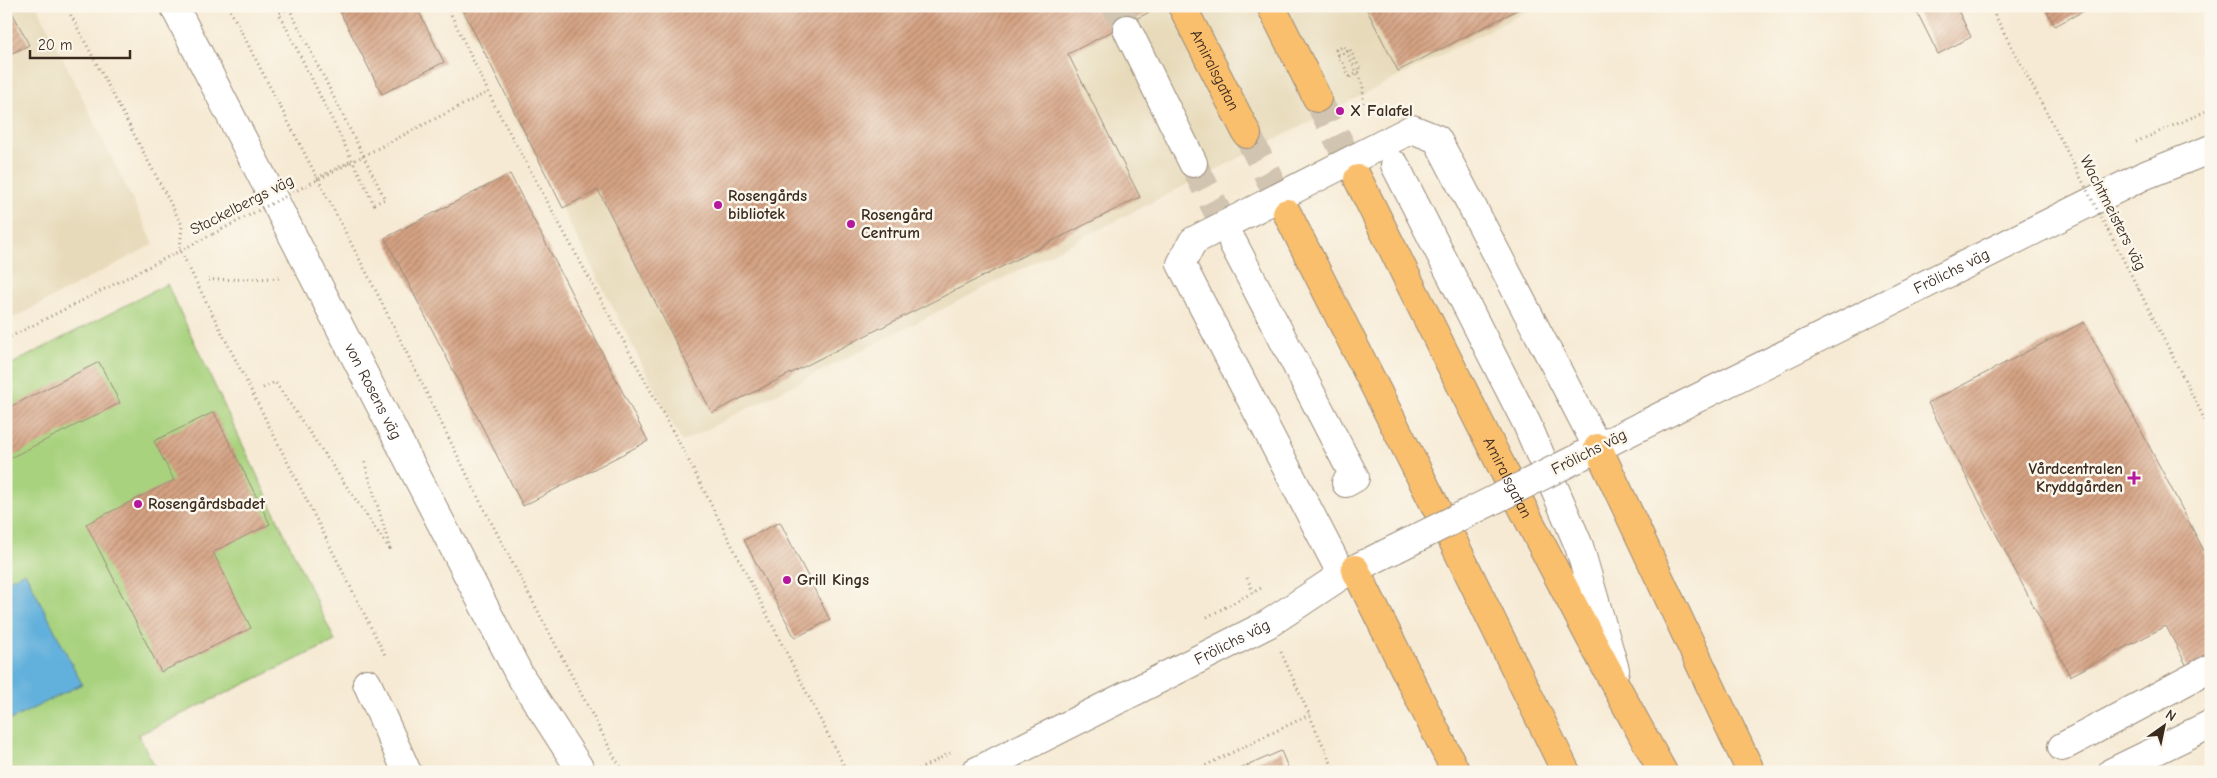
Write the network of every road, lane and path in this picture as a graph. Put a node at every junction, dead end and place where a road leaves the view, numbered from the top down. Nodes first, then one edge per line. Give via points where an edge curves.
1 (66, 6) edge
2 (174, 6) edge
3 (228, 6) edge
4 (447, 6) edge
5 (1182, 6) edge
6 (1271, 6) edge
7 (1990, 6) edge
8 (1127, 29) tunnel mouth
9 (1351, 82) dead end
10 (488, 92) junction
11 (1317, 98) tunnel mouth
12 (1363, 103) dead end
13 (1247, 134) tunnel mouth
14 (2211, 149) edge
15 (363, 157) junction
16 (351, 162) junction
17 (1193, 163) tunnel mouth
18 (1395, 165) dead end
19 (317, 178) junction
20 (1358, 179) tunnel mouth
21 (1287, 213) tunnel mouth
22 (1233, 243) tunnel mouth
23 (180, 250) junction
24 (279, 278) dead end
25 (208, 280) dead end
26 (6, 339) edge
27 (263, 388) dead end
28 (2211, 432) edge
29 (1587, 453) junction
30 (364, 460) dead end
31 (1346, 483) dead end
32 (1348, 572) junction
33 (1247, 578) dead end
34 (1268, 624) junction
35 (389, 663) dead end
36 (2211, 668) edge
37 (367, 683) dead end
38 (1623, 701) junction
39 (1311, 714) junction
40 (2211, 724) edge
41 (2062, 747) dead end
42 (407, 772) edge
43 (582, 772) edge
44 (625, 772) edge
45 (847, 772) edge
46 (975, 772) edge
47 (1193, 772) edge
48 (1335, 772) edge
49 (1456, 772) edge
50 (1566, 772) edge
51 (1663, 772) edge
52 (1751, 772) edge
53 (2112, 772) edge

1 - 23 path via 182,225
2 - 43 street, von Rosens väg via 519,674
3 - 19 path
4 - 10 path
5 - 13 main road, Amiralsgatan
6 - 11 main road
7 - 28 path, Wachtmeisters väg, bridge
8 - 17 street
9 - 12 path, bridge via 1338,56 1344,53 1350,50 1361,71 1350,77 1342,62 1339,55 1336,50 1344,46 1364,85
10 - 15 path, Stackelbergs väg, bridge
10 - 45 path via 688,459
14 - 29 street, Frölichs väg via 2143,176
15 - 16 path via 385,199 374,204
15 - 16 path via 289,8 279,13
15 - 23 path, Stackelbergs väg, bridge
16 - 19 path
18 - 38 street via 1527,424 1578,546
19 - 44 path via 480,501
20 - 38 main road, Amiralsgatan
21 - 50 main road
22 - 31 street via 1355,478
23 - 26 path, Stackelbergs väg
23 - 35 path
24 - 25 path
27 - 30 path via 274,382 391,551
29 - 32 street, Frölichs väg, bridge
29 - 32 street via 1437,139 1412,129 1194,241 1181,264
29 - 52 main road
32 - 34 street, Frölichs väg
32 - 49 main road
33 - 34 path
34 - 39 path
34 - 46 street, Frölichs väg
36 - 41 street
37 - 42 street
38 - 51 main road, Amiralsgatan
39 - 47 path
39 - 48 path
40 - 53 street

